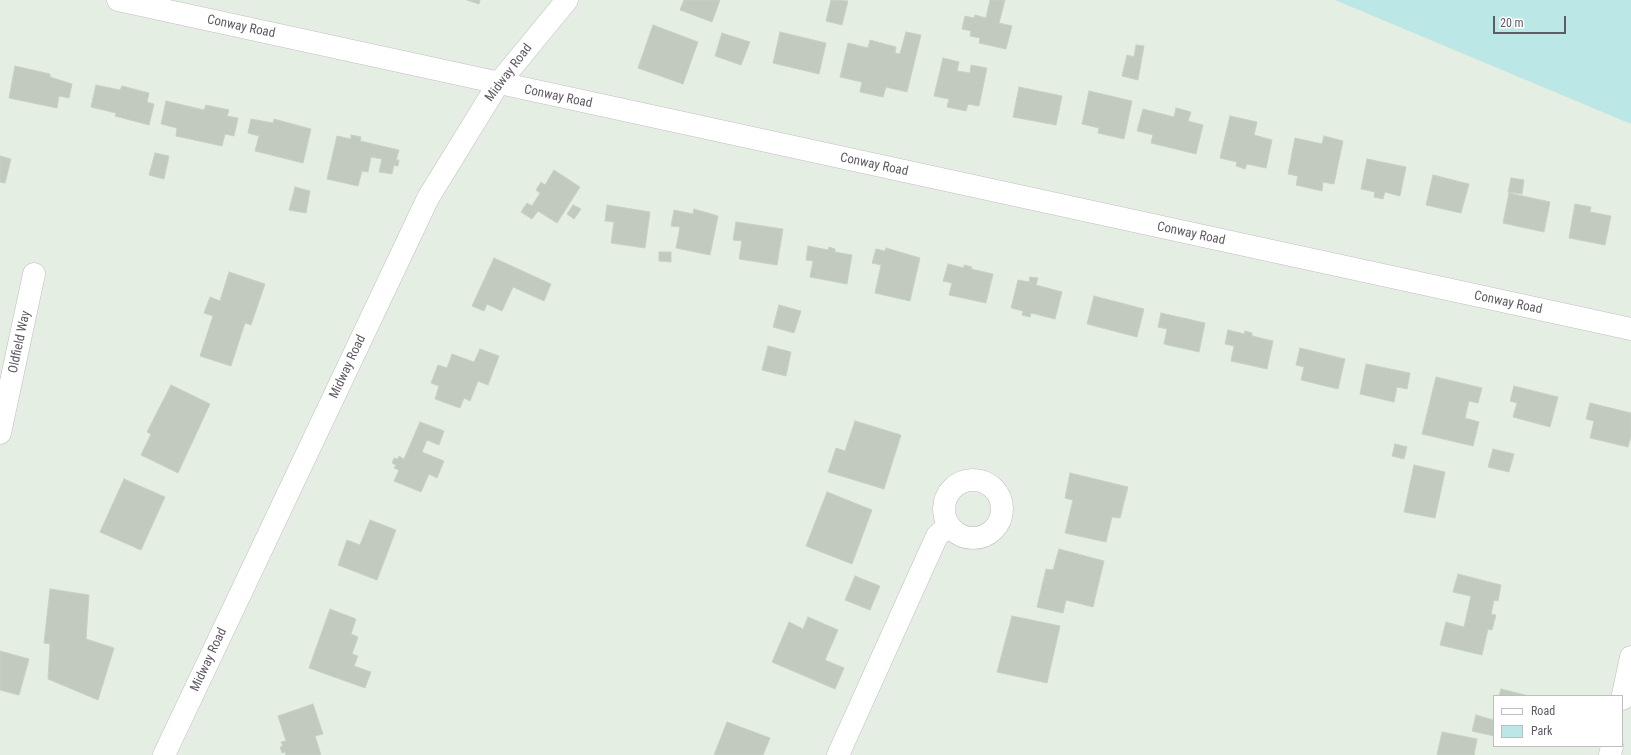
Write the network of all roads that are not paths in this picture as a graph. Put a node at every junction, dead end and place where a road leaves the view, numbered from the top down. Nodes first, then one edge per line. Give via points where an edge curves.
1 (118, 0) edge
2 (567, 0) edge
3 (498, 84) junction
4 (34, 274) dead end
5 (1631, 329) edge
6 (0, 433) edge
7 (948, 526) dead end
8 (1631, 657) edge
9 (1623, 695) edge
10 (164, 755) edge
11 (838, 755) edge

1 - 3 street, Conway Road
2 - 3 street, Midway Road
3 - 5 street, Conway Road
3 - 10 street, Midway Road via 428,198
4 - 6 street, Oldfield Way
7 - 11 street via 937,536
8 - 9 street

